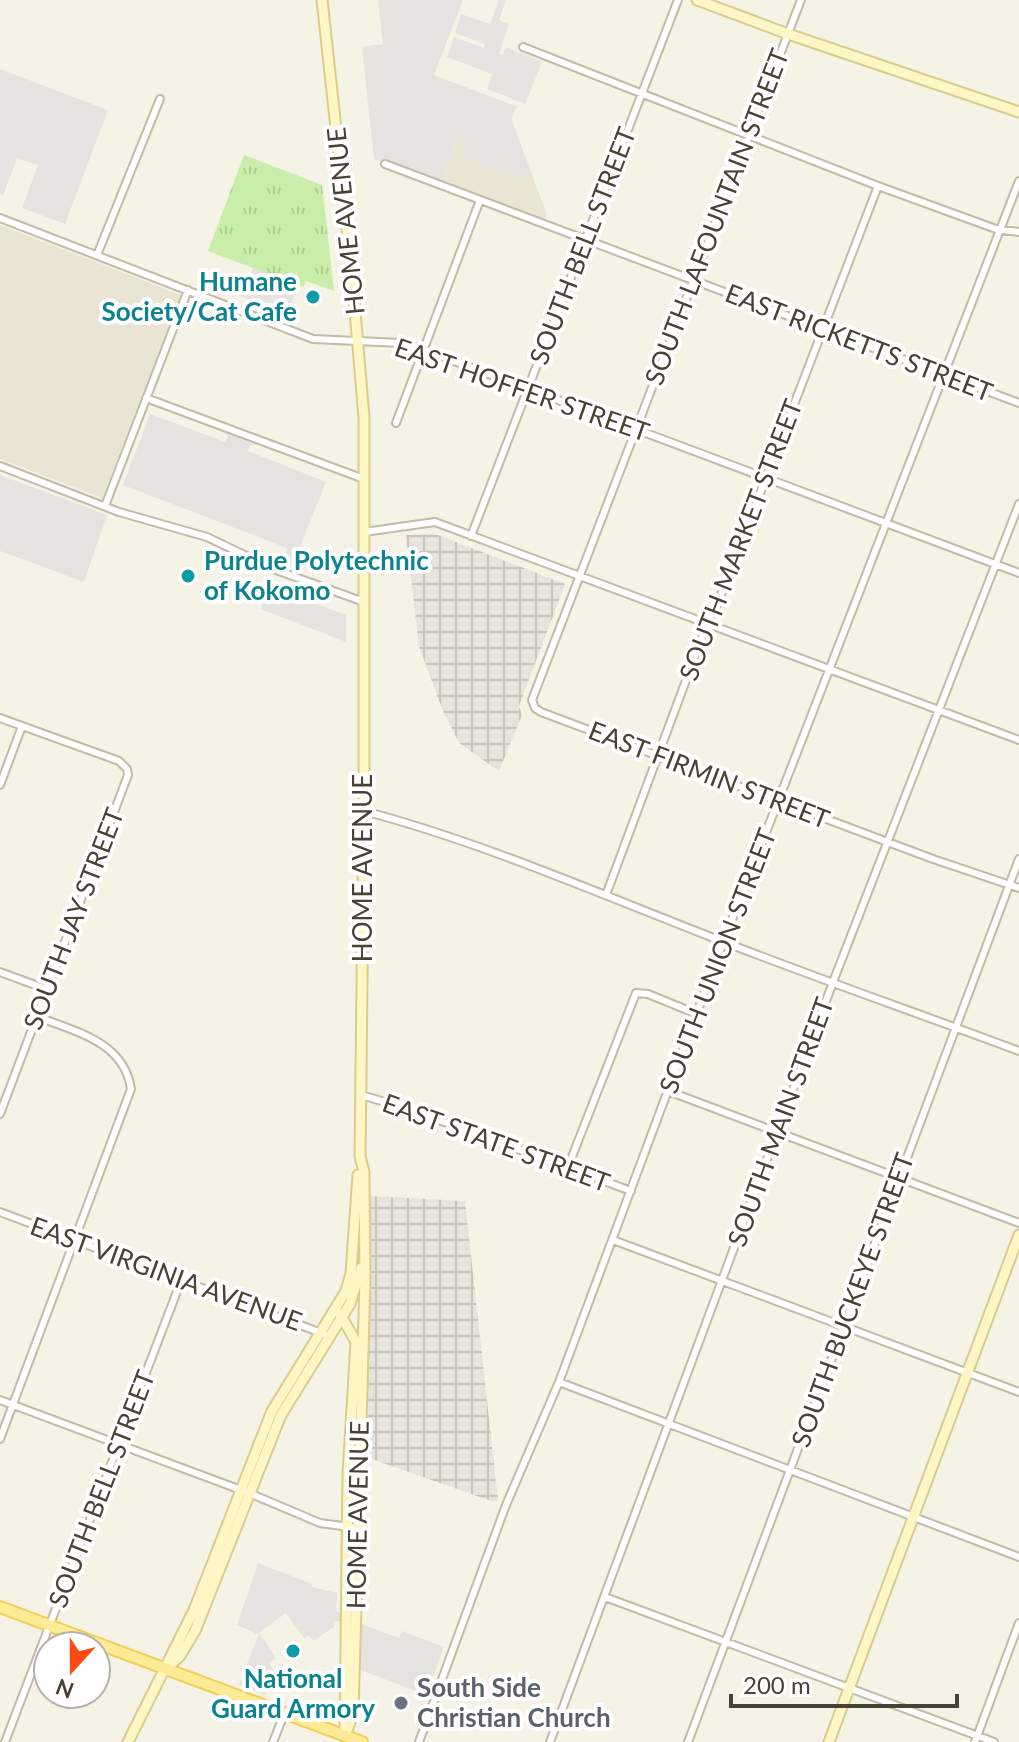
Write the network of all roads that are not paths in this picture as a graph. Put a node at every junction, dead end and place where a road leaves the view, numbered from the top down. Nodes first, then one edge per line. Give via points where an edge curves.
1 (322, 0) edge
2 (678, 0) edge
3 (697, 0) edge
4 (801, 0) edge
5 (788, 34) junction
6 (523, 47) dead end
7 (642, 93) junction
8 (160, 99) dead end
9 (1019, 112) edge
10 (749, 136) junction
11 (385, 164) dead end
12 (1019, 181) edge
13 (878, 186) junction
14 (480, 200) junction
15 (0, 218) edge
16 (1001, 228) junction
17 (1019, 232) edge
18 (586, 240) junction
19 (97, 255) junction
20 (693, 281) junction
21 (188, 290) junction
22 (823, 328) junction
23 (358, 340) junction
24 (422, 349) junction
25 (944, 376) junction
26 (528, 389) junction
27 (146, 398) junction
28 (1019, 403) edge
29 (396, 423) dead end
30 (636, 429) junction
31 (0, 466) edge
32 (766, 478) junction
33 (364, 479) junction
34 (1019, 504) edge
35 (105, 506) junction
36 (886, 523) junction
37 (364, 532) junction
38 (471, 536) junction
39 (996, 564) junction
40 (1019, 573) edge
41 (580, 576) junction
42 (364, 602) junction
43 (707, 624) junction
44 (830, 670) junction
45 (533, 704) joint
46 (939, 711) junction
47 (0, 718) edge
48 (22, 726) junction
49 (1019, 740) edge
50 (657, 755) junction
51 (0, 785) edge
52 (779, 801) junction
53 (364, 811) junction
54 (888, 842) junction
55 (1019, 859) edge
56 (1009, 885) junction
57 (1019, 888) edge
58 (606, 895) junction
59 (724, 942) junction
60 (0, 972) edge
61 (833, 982) junction
62 (46, 989) junction
63 (697, 1014) junction
64 (36, 1016) junction
65 (955, 1027) junction
66 (1019, 1051) edge
67 (668, 1091) junction
68 (361, 1095) junction
69 (0, 1114) edge
70 (778, 1131) junction
71 (360, 1156) junction
72 (568, 1167) junction
73 (898, 1178) junction
74 (631, 1191) junction
75 (0, 1212) edge
76 (1019, 1223) edge
77 (1019, 1235) edge
78 (75, 1240) junction
79 (613, 1240) junction
80 (363, 1248) junction
81 (723, 1280) junction
82 (181, 1281) junction
83 (337, 1309) junction
84 (342, 1319) junction
85 (844, 1325) junction
86 (326, 1335) junction
87 (968, 1373) junction
88 (559, 1382) junction
89 (1019, 1392) edge
90 (0, 1400) edge
91 (13, 1405) junction
92 (669, 1425) junction
93 (0, 1439) edge
94 (119, 1444) junction
95 (790, 1470) junction
96 (245, 1491) junction
97 (914, 1517) junction
98 (352, 1528) junction
99 (1019, 1557) edge
100 (605, 1597) junction
101 (0, 1607) edge
102 (1019, 1623) edge
103 (50, 1625) junction
104 (725, 1642) junction
105 (166, 1669) junction
106 (850, 1688) junction
107 (285, 1712) junction
108 (345, 1739) edge
109 (976, 1739) edge
110 (5, 1742) edge
111 (128, 1742) edge
112 (273, 1742) edge
113 (362, 1742) edge
114 (419, 1742) edge
115 (550, 1742) edge
116 (688, 1742) edge
117 (829, 1742) edge
118 (994, 1742) edge

1 - 23 main road, HOME AVENUE
2 - 7 street, SOUTH BELL STREET
3 - 5 main road
4 - 5 street, SOUTH LAFOUNTAIN STREET
5 - 9 main road
5 - 10 street, SOUTH LAFOUNTAIN STREET
6 - 7 street
7 - 10 street
7 - 18 street, SOUTH BELL STREET
8 - 19 street
10 - 13 street
10 - 20 street, SOUTH LAFOUNTAIN STREET
11 - 14 street, EAST RICKETTS STREET
12 - 16 street, SOUTH UNION STREET
13 - 16 street
13 - 22 street, SOUTH MARKET STREET
14 - 18 street, EAST RICKETTS STREET
14 - 24 street
15 - 19 street, EAST HOFFER STREET
16 - 17 street
16 - 25 street, SOUTH UNION STREET
18 - 20 street, EAST RICKETTS STREET
18 - 26 street, SOUTH BELL STREET
19 - 21 street, EAST HOFFER STREET
20 - 22 street, EAST RICKETTS STREET
20 - 30 street, SOUTH LAFOUNTAIN STREET
21 - 23 street, EAST HOFFER STREET via 313,339
21 - 27 street
22 - 25 street, EAST RICKETTS STREET
22 - 32 street, SOUTH MARKET STREET
23 - 24 street, EAST HOFFER STREET
23 - 33 main road, HOME AVENUE
24 - 26 street, EAST HOFFER STREET
24 - 29 street
25 - 28 street, EAST RICKETTS STREET
25 - 36 street, SOUTH UNION STREET
26 - 30 street, EAST HOFFER STREET
26 - 38 street, SOUTH BELL STREET
27 - 33 street
27 - 35 street
30 - 32 street, EAST HOFFER STREET
30 - 41 street, SOUTH LAFOUNTAIN STREET
31 - 35 street
32 - 36 street, EAST HOFFER STREET
32 - 43 street, SOUTH MARKET STREET
33 - 37 main road, HOME AVENUE
34 - 39 street, SOUTH MAIN STREET
35 - 42 street via 207,537 276,570
36 - 39 street, EAST HOFFER STREET
36 - 44 street, SOUTH UNION STREET
37 - 38 street via 435,522
37 - 42 main road, HOME AVENUE
38 - 41 street
39 - 40 street, EAST HOFFER STREET
39 - 46 street, SOUTH MAIN STREET
41 - 43 street
41 - 45 street, SOUTH LAFOUNTAIN STREET
42 - 53 main road, HOME AVENUE
43 - 44 street
43 - 50 street, SOUTH MARKET STREET
44 - 46 street
44 - 52 street, SOUTH UNION STREET
45 - 50 street, EAST FIRMIN STREET via 541,712
46 - 49 street
46 - 54 street, SOUTH MAIN STREET
47 - 48 street
48 - 51 street
48 - 62 street, SOUTH JAY STREET via 119,761 128,775
50 - 52 street, EAST FIRMIN STREET
50 - 58 street, SOUTH MARKET STREET
52 - 54 street, EAST FIRMIN STREET
52 - 59 street, SOUTH UNION STREET
53 - 58 street
53 - 68 main road, HOME AVENUE
54 - 56 street, EAST FIRMIN STREET
54 - 61 street, SOUTH MAIN STREET
55 - 56 street, SOUTH BUCKEYE STREET
56 - 57 street, EAST FIRMIN STREET
56 - 65 street, SOUTH BUCKEYE STREET
58 - 59 street
59 - 61 street
59 - 63 street, SOUTH UNION STREET
60 - 62 street
61 - 65 street
61 - 70 street, SOUTH MAIN STREET
62 - 64 street, SOUTH JAY STREET
63 - 67 street, SOUTH UNION STREET
63 - 72 street via 636,993
64 - 69 street, SOUTH JAY STREET
64 - 78 street via 105,1044 120,1059 130,1082 128,1101
65 - 66 street
65 - 73 street, SOUTH BUCKEYE STREET
67 - 70 street
67 - 74 street, SOUTH UNION STREET
68 - 71 main road, HOME AVENUE
68 - 72 street, EAST STATE STREET
70 - 73 street
70 - 81 street, SOUTH MAIN STREET
71 - 80 main road, HOME AVENUE
71 - 83 main road via 351,1273
72 - 74 street, EAST STATE STREET
73 - 76 street
73 - 85 street, SOUTH BUCKEYE STREET
74 - 79 street, SOUTH UNION STREET
75 - 78 street, EAST VIRGINIA AVENUE
77 - 87 main road
78 - 82 street, EAST VIRGINIA AVENUE
78 - 91 street
79 - 81 street
79 - 88 street, SOUTH UNION STREET
80 - 84 main road via 356,1292
80 - 98 main road, HOME AVENUE
81 - 85 street
81 - 92 street, SOUTH MAIN STREET
82 - 86 street, EAST VIRGINIA AVENUE
82 - 94 street, SOUTH BELL STREET
83 - 84 main road, HOME AVENUE
83 - 86 main road
84 - 86 main road
84 - 98 main road, HOME AVENUE via 356,1342 350,1434
85 - 87 street
85 - 95 street, SOUTH BUCKEYE STREET
86 - 96 main road
87 - 89 street
87 - 97 main road
88 - 92 street
88 - 114 street, SOUTH UNION STREET via 504,1508
90 - 91 street
91 - 93 street
91 - 94 street
92 - 95 street
92 - 100 street, SOUTH MAIN STREET
94 - 96 street
94 - 103 street, SOUTH BELL STREET
95 - 97 street
95 - 104 street, SOUTH BUCKEYE STREET
96 - 98 street via 320,1523
96 - 105 main road via 195,1631
97 - 99 street
97 - 106 main road
98 - 108 main road, HOME AVENUE via 353,1714
100 - 104 street
100 - 115 street, SOUTH MAIN STREET
101 - 103 main road
102 - 109 street
103 - 105 main road
103 - 110 street, SOUTH BELL STREET
104 - 106 street
104 - 116 street, SOUTH BUCKEYE STREET
105 - 107 main road
105 - 111 main road
106 - 109 street
106 - 117 main road
107 - 108 main road
107 - 112 street
108 - 113 main road
109 - 118 street

